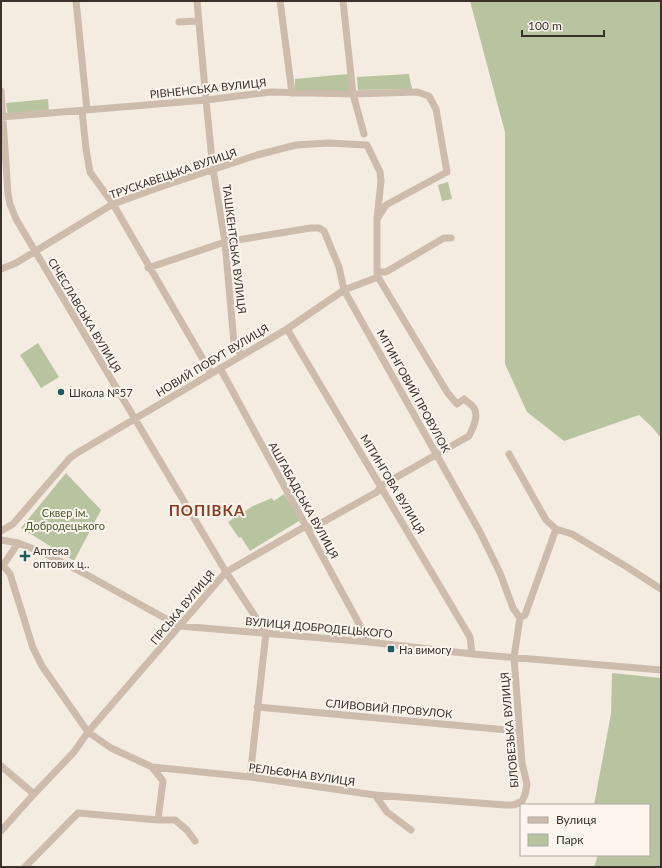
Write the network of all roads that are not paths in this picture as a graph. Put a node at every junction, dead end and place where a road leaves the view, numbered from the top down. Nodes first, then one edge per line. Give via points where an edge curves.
1 (76, 1) edge
2 (197, 1) edge
3 (280, 1) edge
4 (343, 1) edge
5 (198, 21) junction
6 (179, 22) dead end
7 (1, 91) edge
8 (292, 93) junction
9 (353, 94) junction
10 (206, 100) junction
11 (84, 111) junction
12 (2, 117) edge
13 (364, 134) dead end
14 (213, 169) junction
15 (4, 196) edge
16 (113, 204) junction
17 (377, 219) junction
18 (451, 238) dead end
19 (225, 242) junction
20 (34, 252) junction
21 (148, 268) junction
22 (1, 269) edge
23 (378, 275) junction
24 (344, 290) junction
25 (287, 329) junction
26 (241, 355) junction
27 (220, 368) junction
28 (210, 373) junction
29 (134, 418) junction
30 (437, 453) junction
31 (509, 454) dead end
32 (381, 486) junction
33 (306, 526) junction
34 (556, 529) junction
35 (1, 531) edge
36 (1, 540) edge
37 (18, 543) junction
38 (2, 564) edge
39 (226, 572) junction
40 (661, 590) edge
41 (520, 618) junction
42 (179, 626) junction
43 (266, 634) junction
44 (369, 642) junction
45 (472, 654) junction
46 (514, 657) junction
47 (661, 670) edge
48 (257, 707) junction
49 (519, 731) junction
50 (88, 732) junction
51 (1, 766) edge
52 (152, 767) junction
53 (250, 777) junction
54 (34, 794) junction
55 (375, 795) junction
56 (522, 801) joint
57 (158, 820) junction
58 (411, 830) dead end
59 (1, 831) edge
60 (195, 841) dead end
61 (25, 867) edge

1 - 11 street
2 - 5 street, ТАШКЕНТСЬКА ВУЛИЦЯ
3 - 8 street
4 - 9 street
5 - 6 street
5 - 10 street, ТАШКЕНТСЬКА ВУЛИЦЯ
7 - 12 street, СІЧЕСЛАВСЬКА ВУЛИЦЯ
8 - 9 street, РІВНЕНСЬКА ВУЛИЦЯ
8 - 10 street, РІВНЕНСЬКА ВУЛИЦЯ via 271,92
9 - 13 street
9 - 17 street, РІВНЕНСЬКА ВУЛИЦЯ via 417,92 429,96 436,109 447,172 386,205
10 - 11 street, РІВНЕНСЬКА ВУЛИЦЯ
10 - 14 street, ТАШКЕНТСЬКА ВУЛИЦЯ
11 - 12 street, РІВНЕНСЬКА ВУЛИЦЯ
11 - 16 street via 90,172
12 - 15 street, СІЧЕСЛАВСЬКА ВУЛИЦЯ
14 - 16 street, ТРУСКАВЕЦЬКА ВУЛИЦЯ
14 - 17 street, ТРУСКАВЕЦЬКА ВУЛИЦЯ via 296,145 367,145 380,172
14 - 19 street, ТАШКЕНТСЬКА ВУЛИЦЯ
15 - 20 street, СІЧЕСЛАВСЬКА ВУЛИЦЯ
16 - 20 street, ТРУСКАВЕЦЬКА ВУЛИЦЯ
16 - 21 street
17 - 23 street
18 - 23 street, НОВИЙ ПОБУТ ВУЛИЦЯ via 444,238
19 - 21 street
19 - 24 street, МІТИНГОВИЙ ПРОВУЛОК via 319,228 324,230 339,267
19 - 26 street, ТАШКЕНТСЬКА ВУЛИЦЯ via 234,343
20 - 22 street, ТРУСКАВЕЦЬКА ВУЛИЦЯ via 16,264
20 - 29 street, СІЧЕСЛАВСЬКА ВУЛИЦЯ
21 - 28 street
23 - 24 street, НОВИЙ ПОБУТ ВУЛИЦЯ
23 - 30 street, ГІРСЬКА ВУЛИЦЯ via 448,392 457,404 464,399 474,408 474,426 469,436
24 - 25 street, НОВИЙ ПОБУТ ВУЛИЦЯ
24 - 30 street, МІТИНГОВИЙ ПРОВУЛОК
25 - 26 street, НОВИЙ ПОБУТ ВУЛИЦЯ
25 - 32 street, МІТИНГОВА ВУЛИЦЯ
26 - 27 street, НОВИЙ ПОБУТ ВУЛИЦЯ
27 - 28 street, НОВИЙ ПОБУТ ВУЛИЦЯ
27 - 33 street, АШГАБАДСЬКА ВУЛИЦЯ
28 - 29 street, НОВИЙ ПОБУТ ВУЛИЦЯ
29 - 35 street, НОВИЙ ПОБУТ ВУЛИЦЯ via 70,458 13,524
29 - 39 street, СІЧЕСЛАВСЬКА ВУЛИЦЯ
30 - 32 street, ГІРСЬКА ВУЛИЦЯ
30 - 41 street, МІТИНГОВИЙ ПРОВУЛОК via 480,532 500,573 513,608
31 - 34 street via 546,520
32 - 33 street, ГІРСЬКА ВУЛИЦЯ via 377,492 314,527
32 - 45 street, МІТИНГОВА ВУЛИЦЯ via 470,638
33 - 39 street, ГІРСЬКА ВУЛИЦЯ
33 - 44 street, АШГАБАДСЬКА ВУЛИЦЯ
34 - 40 street via 572,534
34 - 41 street via 525,615
36 - 37 street, ВУЛИЦЯ ДОБРОДЕЦЬКОГО
37 - 38 street
37 - 42 street, ВУЛИЦЯ ДОБРОДЕЦЬКОГО via 82,572
38 - 50 street via 10,574 33,648 42,666
39 - 42 street, ГІРСЬКА ВУЛИЦЯ
39 - 43 street, СІЧЕСЛАВСЬКА ВУЛИЦЯ
41 - 46 street, БІЛОВЕЗЬКА ВУЛИЦЯ
42 - 43 street, ВУЛИЦЯ ДОБРОДЕЦЬКОГО
42 - 50 street, ГІРСЬКА ВУЛИЦЯ
43 - 44 street, ВУЛИЦЯ ДОБРОДЕЦЬКОГО
43 - 48 street
44 - 45 street, ВУЛИЦЯ ДОБРОДЕЦЬКОГО
45 - 46 street, ВУЛИЦЯ ДОБРОДЕЦЬКОГО
46 - 47 street, ВУЛИЦЯ ДОБРОДЕЦЬКОГО
46 - 49 street, БІЛОВЕЗЬКА ВУЛИЦЯ
48 - 49 street, СЛИВОВИЙ ПРОВУЛОК
48 - 53 street
49 - 56 street, БІЛОВЕЗЬКА ВУЛИЦЯ via 526,784
50 - 52 street, РЕЛЬЄФНА ВУЛИЦЯ via 111,748
50 - 54 street, ГІРСЬКА ВУЛИЦЯ via 74,752
51 - 54 street
52 - 53 street, РЕЛЬЄФНА ВУЛИЦЯ
52 - 57 street via 163,781
53 - 55 street, РЕЛЬЄФНА ВУЛИЦЯ
54 - 59 street, ГІРСЬКА ВУЛИЦЯ
55 - 56 street, РЕЛЬЄФНА ВУЛИЦЯ via 505,805 514,805
55 - 58 street via 387,812
57 - 60 street via 175,820
57 - 61 street via 78,813

